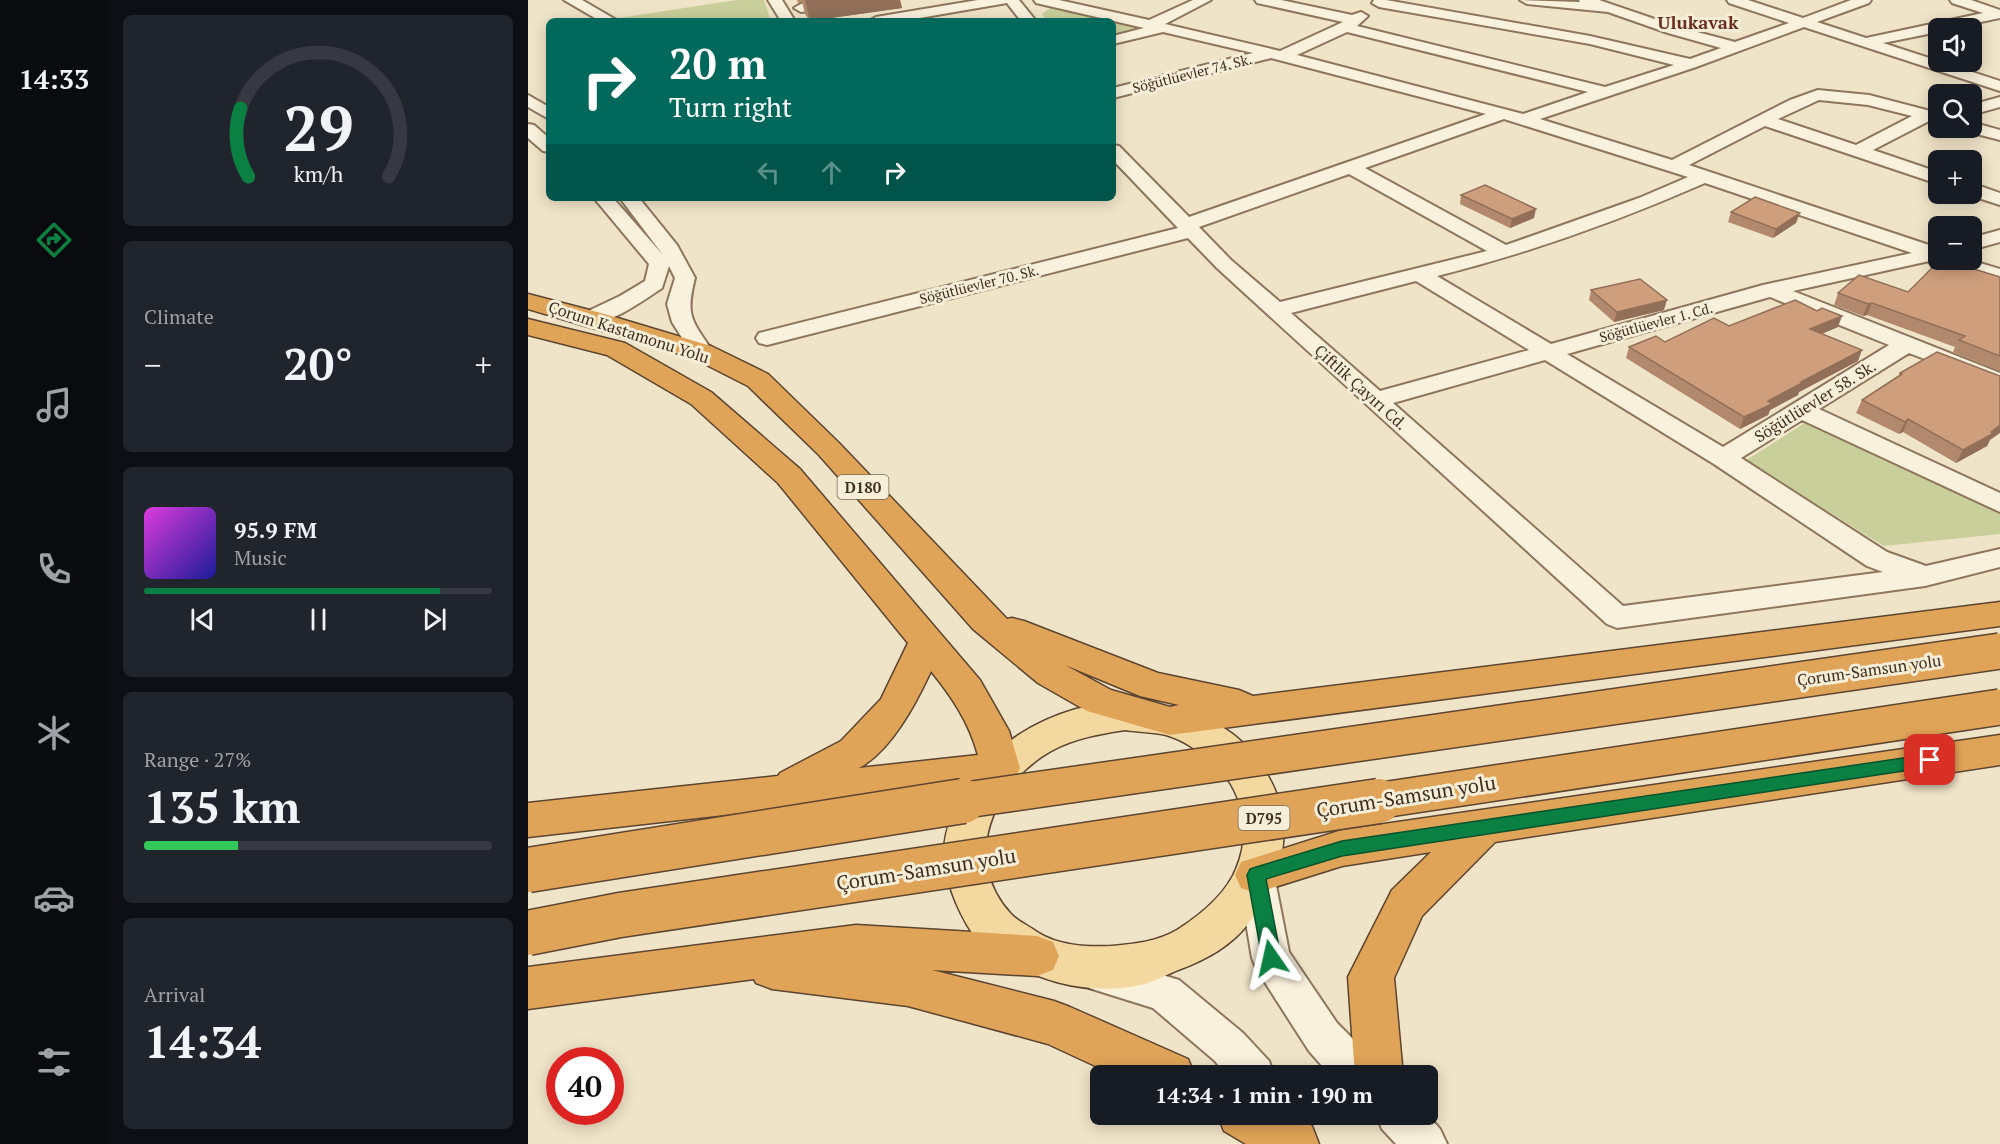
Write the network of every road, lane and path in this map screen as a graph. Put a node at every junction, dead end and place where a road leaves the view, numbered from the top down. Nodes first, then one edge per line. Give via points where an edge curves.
1 (571, 0) edge
2 (775, 0) edge
3 (858, 0) edge
4 (1003, 0) edge
5 (1012, 0) edge
6 (1041, 0) edge
7 (1203, 0) edge
8 (1262, 0) edge
9 (1527, 0) edge
10 (1586, 0) edge
11 (1734, 0) edge
12 (1864, 0) edge
13 (1963, 1) edge
14 (1381, 2) edge
15 (937, 5) edge
16 (801, 8) dead end
17 (1613, 10) junction
18 (2000, 14) edge
19 (605, 18) edge
20 (786, 18) edge
21 (901, 18) edge
22 (1027, 18) edge
23 (1804, 22) junction
24 (1350, 24) junction
25 (1157, 26) junction
26 (1116, 39) edge
27 (1590, 40) junction
28 (1866, 42) junction
29 (1735, 47) junction
30 (1277, 55) junction
31 (1471, 59) junction
32 (1691, 64) junction
33 (1450, 69) dead end
34 (1431, 79) dead end
35 (2000, 86) edge
36 (1410, 89) junction
37 (1116, 92) edge
38 (1606, 92) junction
39 (528, 100) edge
40 (2000, 102) edge
41 (1982, 107) edge
42 (546, 111) edge
43 (1502, 114) junction
44 (1928, 116) edge
45 (1523, 119) junction
46 (1928, 119) edge
47 (1765, 120) junction
48 (528, 129) edge
49 (1982, 130) edge
50 (2000, 135) edge
51 (546, 144) edge
52 (1858, 151) junction
53 (1116, 153) edge
54 (1674, 166) junction
55 (1350, 167) junction
56 (1928, 175) edge
57 (1705, 176) junction
58 (1982, 193) edge
59 (2000, 199) edge
60 (606, 201) edge
61 (631, 201) edge
62 (1189, 228) junction
63 (2000, 236) edge
64 (1982, 241) edge
65 (1928, 251) edge
66 (1505, 253) junction
67 (1928, 257) edge
68 (1982, 270) edge
69 (1419, 274) junction
70 (2000, 276) edge
71 (1771, 290) junction
72 (528, 301) edge
73 (1275, 310) junction
74 (592, 318) junction
75 (528, 327) edge
76 (767, 338) dead end
77 (1906, 344) junction
78 (1548, 351) junction
79 (702, 352) junction
80 (2000, 381) edge
81 (1376, 400) junction
82 (1802, 410) junction
83 (1723, 458) junction
84 (2000, 503) edge
85 (2000, 558) edge
86 (1925, 576) junction
87 (2000, 614) edge
88 (985, 620) junction
89 (927, 641) junction
90 (2000, 651) edge
91 (2000, 707) edge
92 (1264, 709) junction
93 (1170, 721) junction
94 (2000, 750) edge
95 (1001, 768) junction
96 (779, 792) junction
97 (528, 820) edge
98 (1484, 827) junction
99 (528, 870) edge
100 (1256, 875) junction
101 (528, 933) edge
102 (1037, 956) junction
103 (726, 962) junction
104 (528, 988) edge
105 (1147, 1065) edge
106 (1245, 1065) edge
107 (1350, 1065) edge
108 (1378, 1065) edge
109 (1260, 1125) edge
110 (1298, 1125) edge
111 (1407, 1125) edge
112 (1294, 1144) edge
113 (1314, 1144) edge
114 (1425, 1144) edge

1 - 19 street
2 - 20 street
3 - 16 street
4 - 15 street
5 - 22 street
6 - 25 street
7 - 25 street
8 - 24 street
9 - 17 street
10 - 17 street
11 - 23 street
12 - 23 street
13 - 18 street
14 - 24 street, Söğütlüevler 74. Sk.
14 - 27 street
15 - 21 street
17 - 27 street
17 - 29 street
18 - 28 street
23 - 28 street
23 - 29 street
24 - 30 street, Söğütlüevler 74. Sk.
24 - 31 street
25 - 26 street
25 - 30 street
27 - 32 street
28 - 35 street
29 - 32 street
30 - 36 street
30 - 37 street, Söğütlüevler 74. Sk.
31 - 33 street
31 - 38 street
32 - 38 street
34 - 36 street
36 - 43 street
38 - 45 street
39 - 42 street
40 - 41 street
43 - 45 street
43 - 55 street, Söğütlüevler 70. Sk.
44 - 47 street via 1869,100 1818,95
45 - 54 street
46 - 52 street
47 - 52 street
47 - 54 street
48 - 51 street
49 - 50 street
52 - 56 street
53 - 62 street, Çiftlik Çayırı Cd.
54 - 57 street
55 - 62 street, Söğütlüevler 70. Sk.
55 - 66 street
57 - 65 street
57 - 66 street via 1646,202
58 - 59 street
60 - 74 street via 659,263 655,284
61 - 79 street via 670,249 685,278 678,304 683,322
62 - 73 street, Çiftlik Çayırı Cd.
62 - 76 street, Söğütlüevler 70. Sk.
63 - 64 street
66 - 69 street
67 - 71 street, Söğütlüevler 1. Cd.
68 - 70 street
69 - 73 street
69 - 78 street
71 - 77 street
71 - 78 street, Söğütlüevler 1. Cd.
72 - 74 highway, Çorum Kastamonu Yolu / D180
73 - 81 street, Çiftlik Çayırı Cd.
74 - 79 highway, Çorum Kastamonu Yolu / D180
75 - 89 highway, Çorum Kastamonu Yolu / D180 via 616,349 701,398 789,476
77 - 80 street
77 - 82 street, Söğütlüevler 58. Sk.
78 - 81 street, Söğütlüevler 1. Cd.
78 - 83 street
79 - 88 highway, Çorum Kastamonu Yolu / D180 via 758,380 829,449
81 - 86 street, Çiftlik Çayırı Cd. via 1617,617
82 - 83 street, Söğütlüevler 58. Sk.
82 - 84 street
83 - 86 street via 1876,559
85 - 86 street
87 - 92 highway
88 - 92 highway via 1153,686
88 - 93 highway, Çorum Kastamonu Yolu / D180 via 1051,674 1100,701
89 - 95 highway, Çorum Kastamonu Yolu / D180 via 967,690 990,731
89 - 96 highway via 895,708 855,752
90 - 99 highway, Çorum-Samsun yolu, bridge via 907,808
91 - 101 highway, Çorum-Samsun yolu / D795, bridge via 632,913
92 - 93 highway
93 - 95 main road via 1125,716 1079,723 1037,741
93 - 100 main road via 1208,737 1239,762 1259,795 1265,834
94 - 98 highway
95 - 96 highway
95 - 102 main road via 975,805 964,848 971,891 996,929
96 - 97 highway
98 - 100 highway via 1342,848
98 - 108 highway via 1407,903 1371,977
100 - 102 main road via 1231,913 1191,945 1141,964 1087,968
100 - 107 street via 1271,958 1323,1037
102 - 103 highway via 856,945
102 - 106 street via 1165,993
103 - 104 highway
103 - 105 highway via 920,988 1054,1023
109 - 112 highway
110 - 113 street
111 - 114 street

